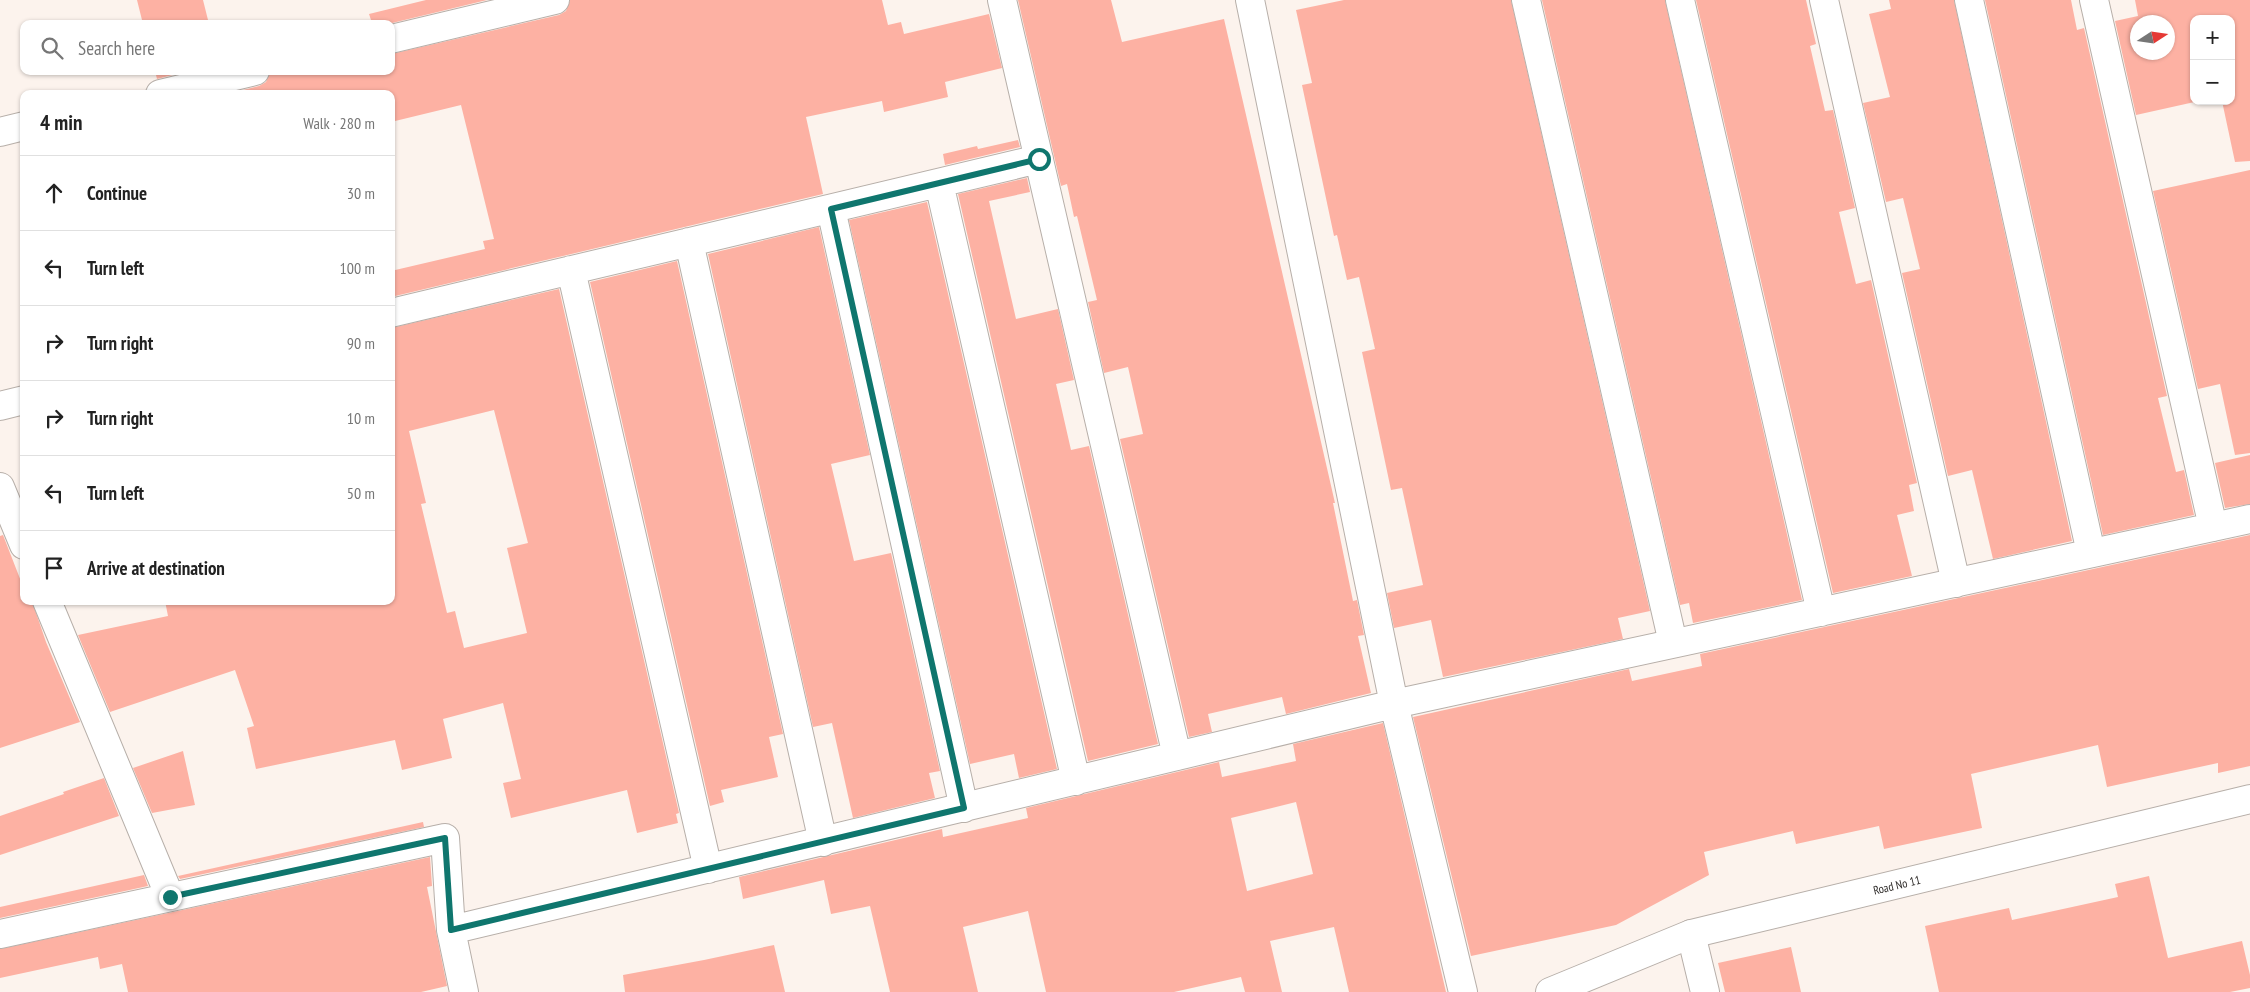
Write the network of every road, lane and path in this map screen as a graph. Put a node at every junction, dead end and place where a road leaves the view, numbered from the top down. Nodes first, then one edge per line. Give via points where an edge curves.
1 (556, 0) edge
2 (1002, 0) edge
3 (1250, 0) edge
4 (1526, 0) edge
5 (1680, 0) edge
6 (1824, 0) edge
7 (1968, 0) edge
8 (2094, 0) edge
9 (395, 38) edge
10 (238, 75) edge
11 (177, 90) edge
12 (20, 127) edge
13 (0, 132) edge
14 (1039, 159) junction
15 (939, 183) junction
16 (831, 209) junction
17 (689, 242) junction
18 (571, 270) junction
19 (395, 312) edge
20 (20, 401) edge
21 (0, 406) edge
22 (0, 487) edge
23 (2250, 519) edge
24 (2213, 527) junction
25 (20, 535) edge
26 (2091, 553) junction
27 (1956, 583) junction
28 (49, 605) edge
29 (1821, 612) junction
30 (1673, 643) junction
31 (1394, 704) junction
32 (1178, 756) junction
33 (1076, 781) junction
34 (2250, 799) edge
35 (964, 808) junction
36 (823, 842) junction
37 (708, 869) junction
38 (170, 897) junction
39 (451, 930) junction
40 (0, 934) edge
41 (1691, 934) junction
42 (464, 992) edge
43 (1463, 992) edge
44 (1550, 992) edge
45 (1705, 992) edge

1 - 9 street
2 - 14 street
3 - 31 street
4 - 30 street
5 - 29 street
6 - 27 street
7 - 26 street
8 - 24 street
10 - 11 street
12 - 13 street
14 - 15 street
14 - 32 street
15 - 16 street
15 - 33 street
16 - 17 street
16 - 35 street
17 - 18 street
17 - 36 street
18 - 19 street
18 - 37 street
20 - 21 street
22 - 25 street
23 - 24 street
24 - 26 street
26 - 27 street
27 - 29 street
28 - 38 street
29 - 30 street
30 - 31 street
31 - 32 street
31 - 43 street
32 - 33 street
33 - 35 street
34 - 41 street, Road No 11
35 - 36 street
36 - 37 street
37 - 39 street
38 - 39 street via 445,838
38 - 40 street
39 - 42 street
41 - 44 street, Road No 11
41 - 45 street

